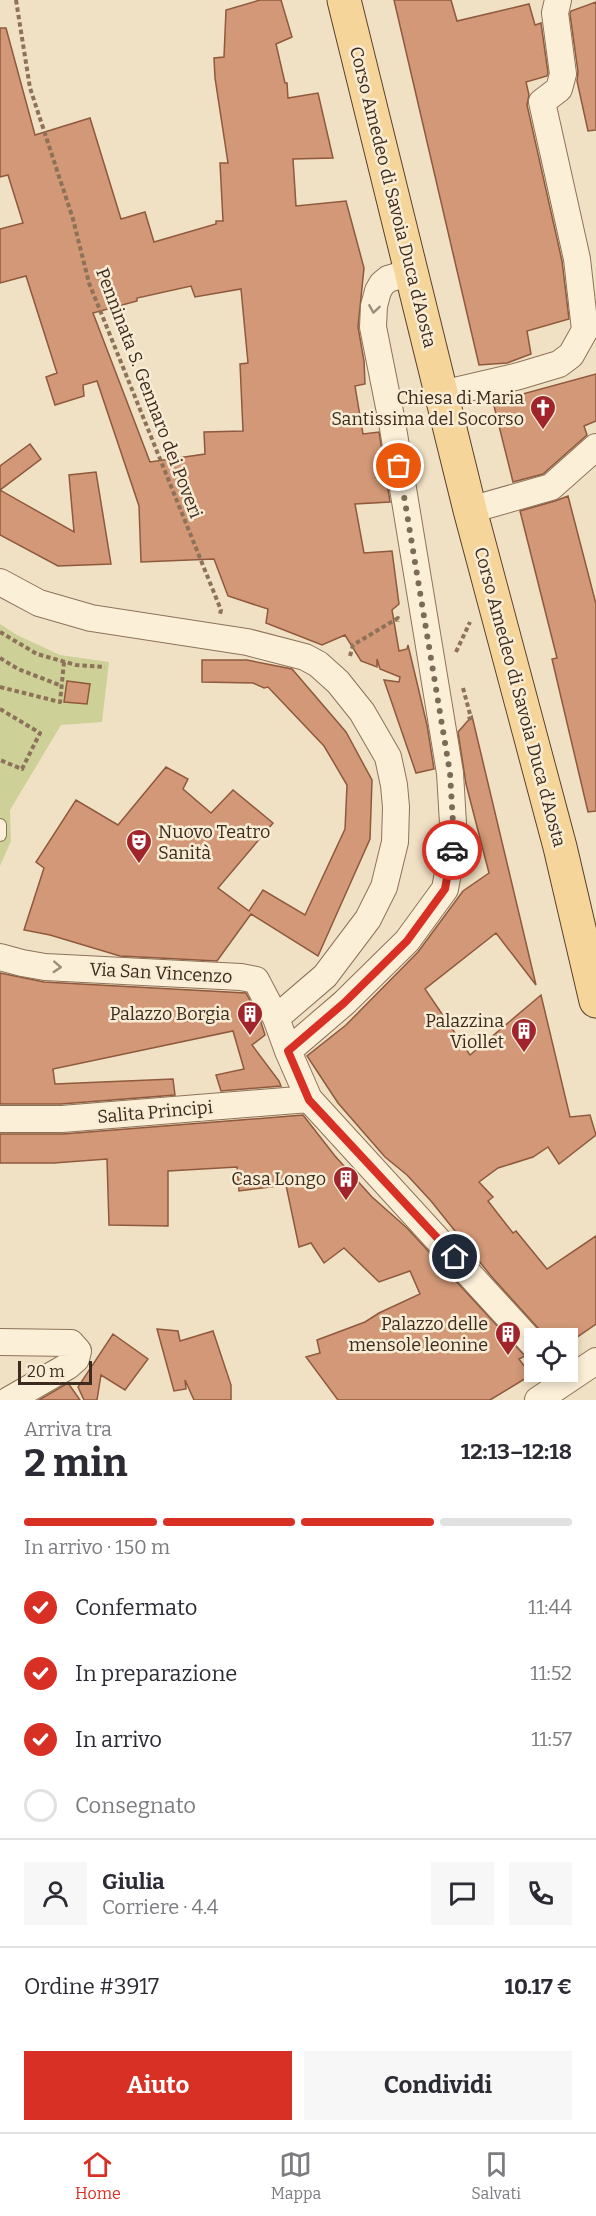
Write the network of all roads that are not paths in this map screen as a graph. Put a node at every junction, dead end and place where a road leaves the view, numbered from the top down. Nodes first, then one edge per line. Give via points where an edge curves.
1 (344, 0) edge
2 (558, 0) edge
3 (411, 272) junction
4 (442, 393) junction
5 (596, 447) edge
6 (470, 510) junction
7 (0, 582) edge
8 (0, 825) edge
9 (0, 835) edge
10 (0, 957) edge
11 (596, 1001) edge
12 (276, 1018) junction
13 (288, 1051) junction
14 (309, 1100) junction
15 (0, 1119) edge
16 (524, 1334) edge
17 (0, 1342) edge
18 (596, 1361) edge
19 (560, 1384) edge
20 (9, 1400) edge
21 (538, 1400) edge

1 - 3 main road, Corso Amedeo di Savoia Duca d'Aosta
2 - 4 street via 555,13 563,74 559,89 542,102 577,259 585,330 571,356 559,364
3 - 4 main road, Corso Amedeo di Savoia Duca d'Aosta
3 -> 13 street via 382,284 374,306 373,327 446,750 454,840 445,889 407,941
4 - 6 main road, Corso Amedeo di Savoia Duca d'Aosta
5 - 6 street via 551,487
6 - 11 main road, Corso Amedeo di Savoia Duca d'Aosta via 560,848
7 - 12 street via 39,603 91,618 228,638 305,657 338,682 362,712 388,758 394,784 395,842 384,888 368,919 325,976
8 - 9 lane
10 -> 12 street, Via San Vincenzo via 45,967 256,980
12 - 13 street, Via San Vincenzo
13 - 14 street, Via San Vincenzo
14 - 15 street, Salita Principi via 62,1119
14 - 16 street, Via San Vincenzo
17 - 20 street via 71,1343 78,1351 68,1366
18 - 19 street
19 - 21 street

